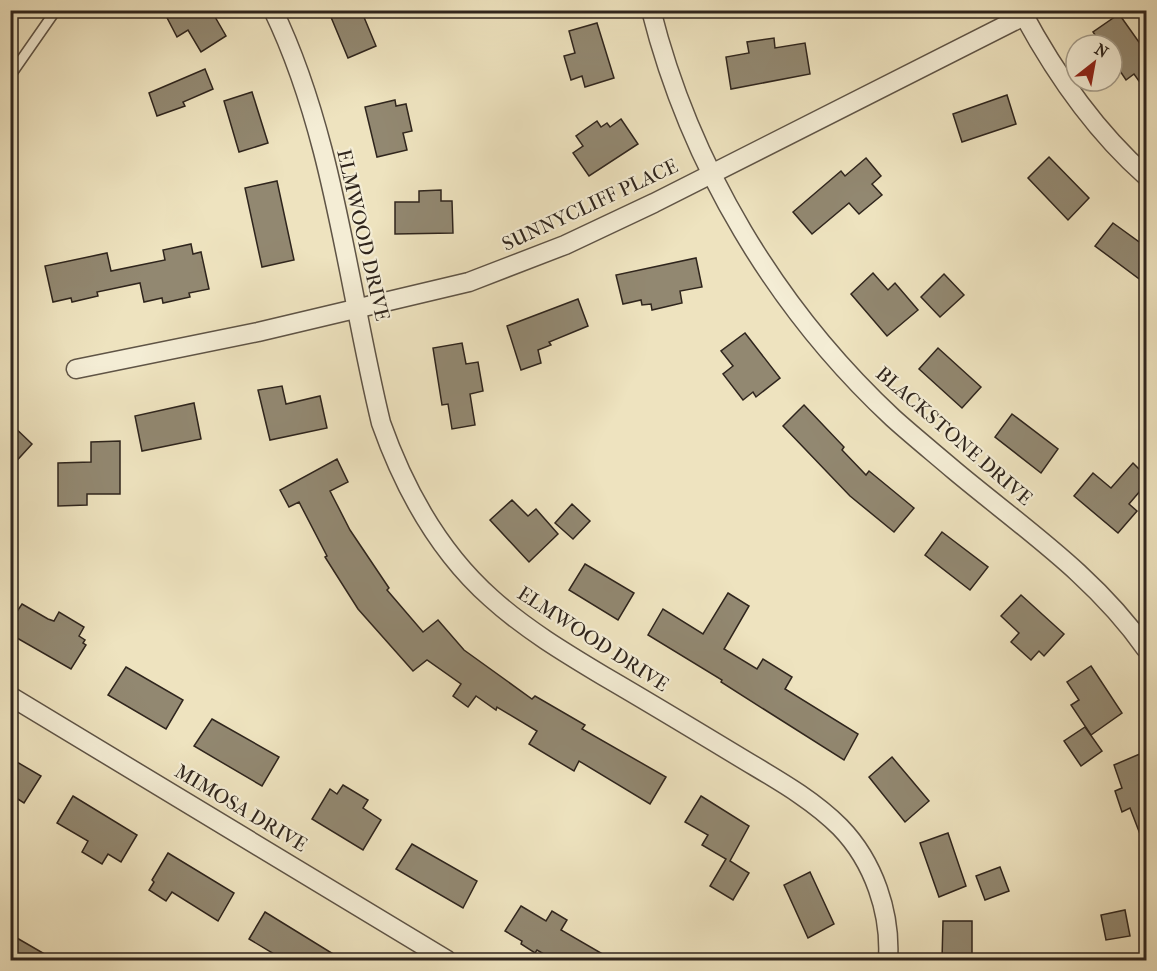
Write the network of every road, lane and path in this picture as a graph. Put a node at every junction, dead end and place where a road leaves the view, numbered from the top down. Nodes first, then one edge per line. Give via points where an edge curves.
1 (56, 10) edge
2 (273, 10) edge
3 (651, 10) edge
4 (1023, 13) edge
5 (10, 76) edge
6 (711, 173) junction
7 (1146, 176) edge
8 (358, 309) junction
9 (76, 369) dead end
10 (1146, 649) edge
11 (10, 696) edge
12 (447, 960) edge
13 (888, 960) edge

1 - 5 lane
2 - 8 street, ELMWOOD DRIVE via 306,93
3 - 6 street, BLACKSTONE DRIVE via 677,98
4 - 6 street, SUNNYCLIFF PLACE via 946,57
4 - 7 street via 1074,97
6 - 8 street, SUNNYCLIFF PLACE via 544,254 470,282
6 - 10 street, BLACKSTONE DRIVE via 758,258 854,379 901,425 1077,570 1128,622
8 - 9 street, SUNNYCLIFF PLACE
8 - 13 street, ELMWOOD DRIVE via 378,414 395,463 442,544 465,573 531,629 800,793 833,820 858,850 872,875 884,911
11 - 12 street, MIMOSA DRIVE

